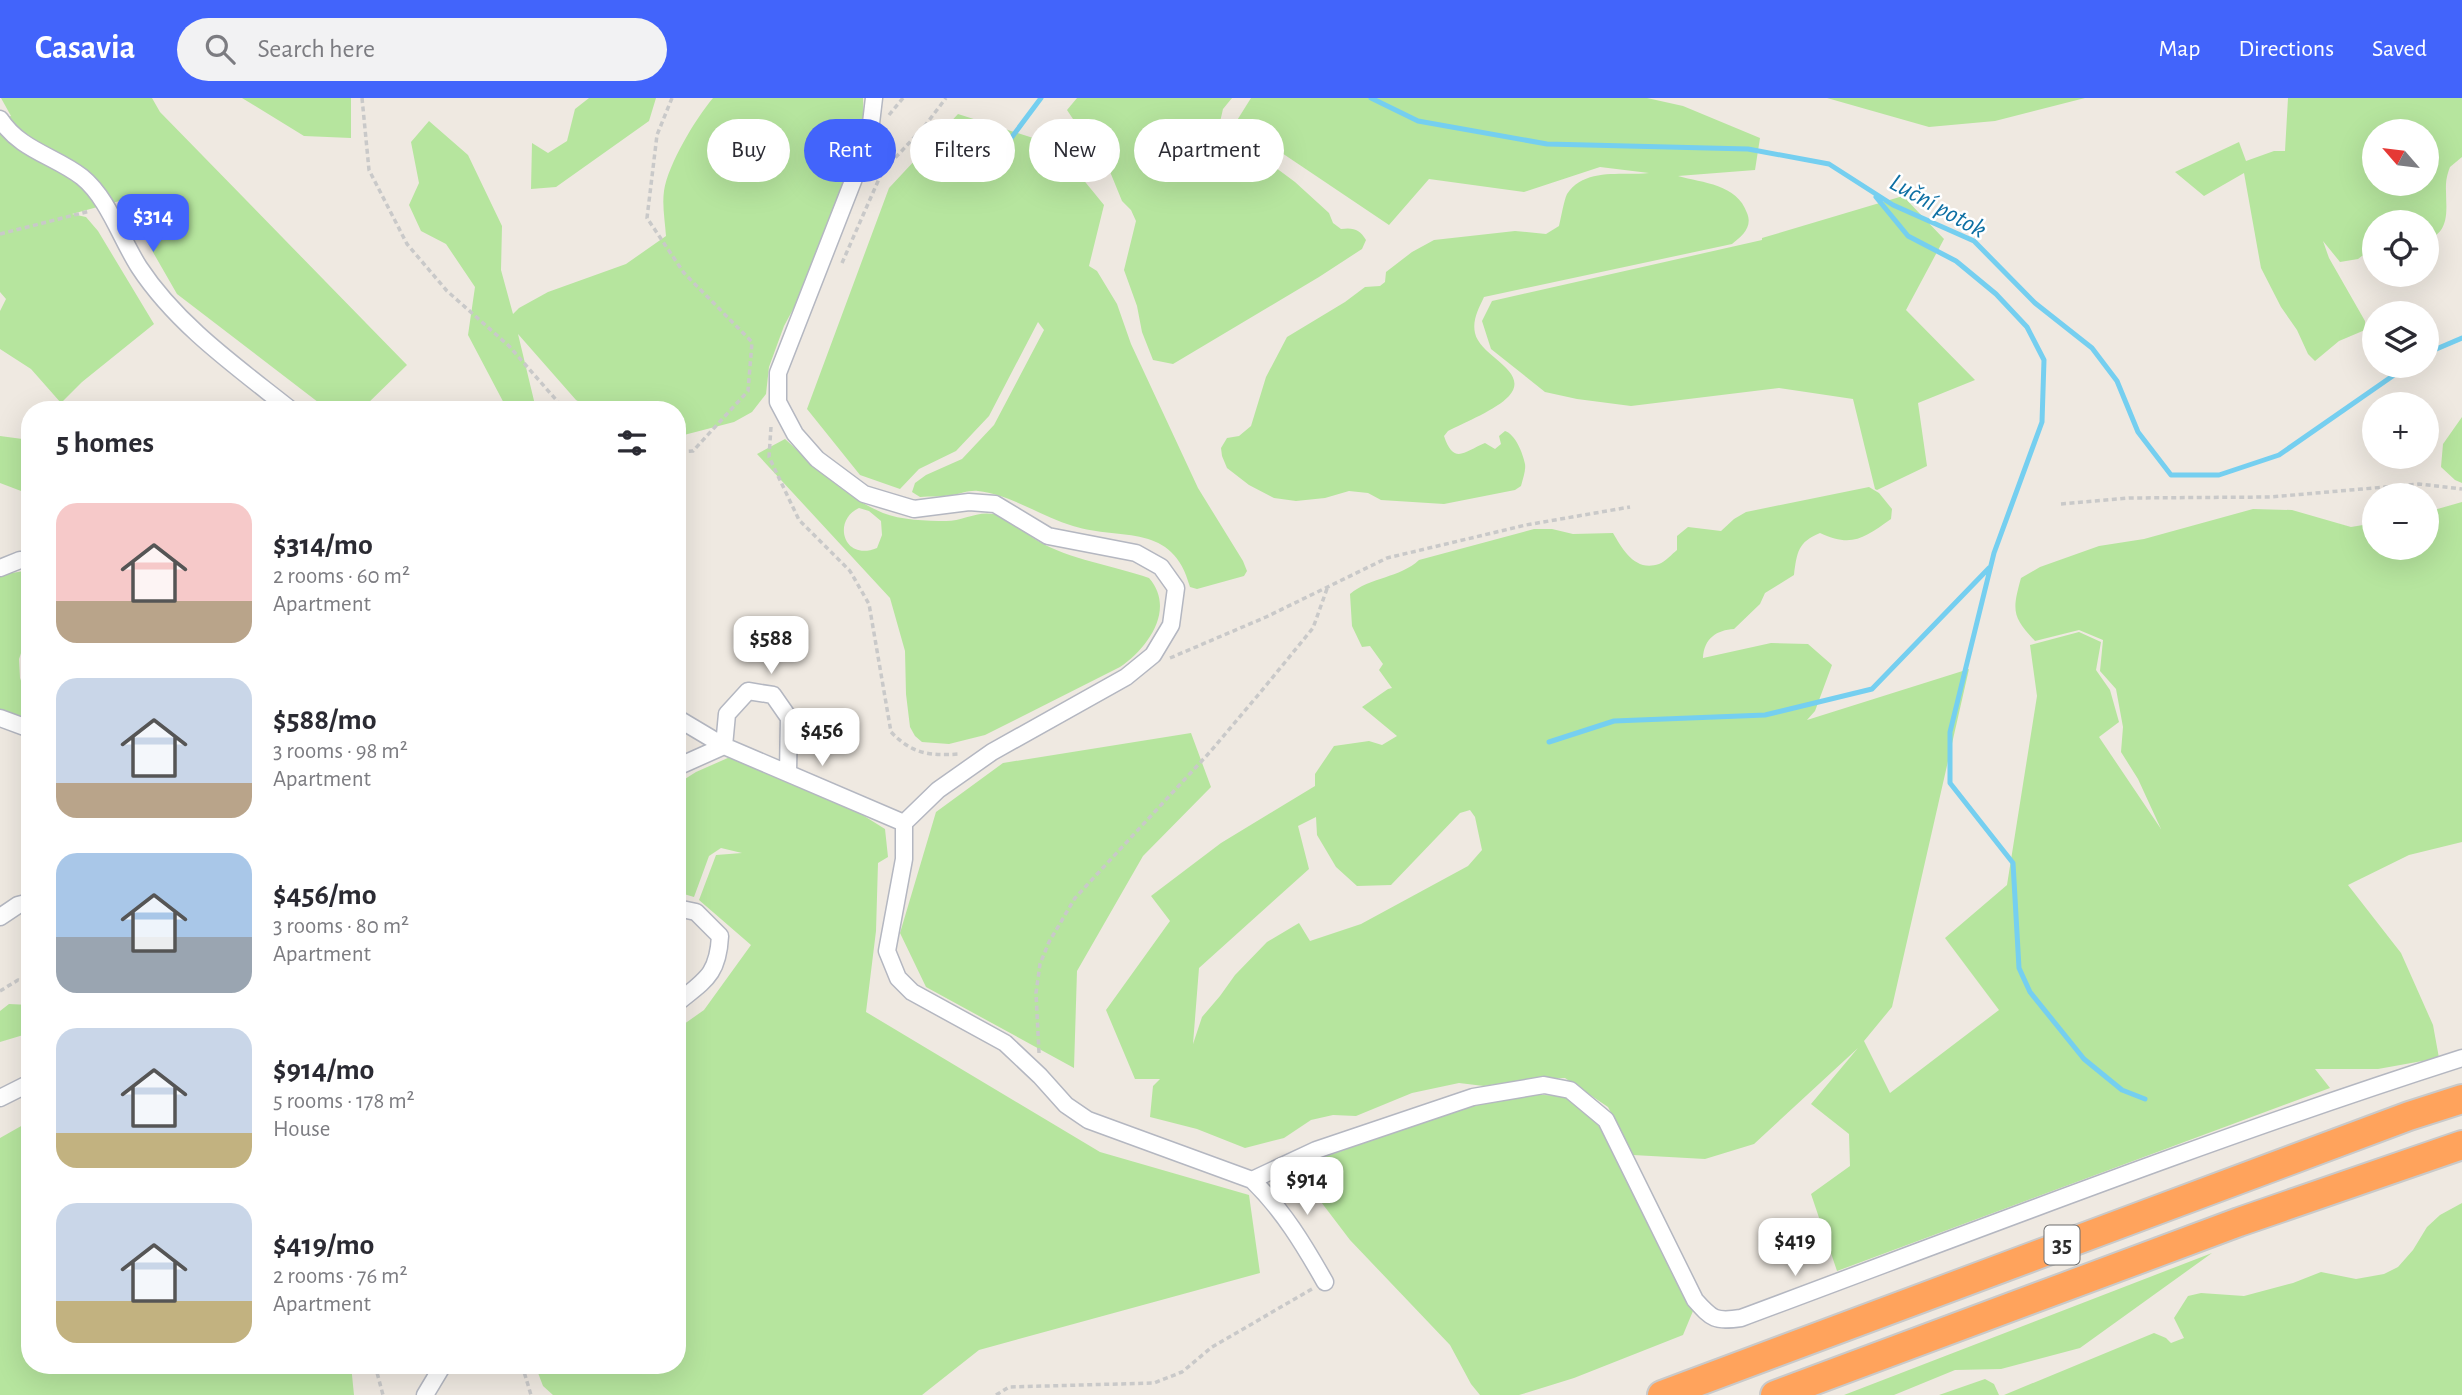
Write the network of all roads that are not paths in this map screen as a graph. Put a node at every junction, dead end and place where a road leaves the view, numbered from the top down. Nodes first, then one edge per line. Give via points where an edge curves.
1 (874, 98) edge
2 (0, 119) edge
3 (280, 401) edge
4 (21, 560) edge
5 (0, 568) edge
6 (0, 718) edge
7 (686, 723) edge
8 (21, 726) edge
9 (724, 746) junction
10 (686, 763) edge
11 (788, 773) junction
12 (904, 823) junction
13 (21, 904) edge
14 (686, 910) edge
15 (0, 917) edge
16 (686, 995) edge
17 (2462, 1058) edge
18 (21, 1088) edge
19 (0, 1098) edge
20 (2462, 1099) edge
21 (2462, 1145) edge
22 (1252, 1180) junction
23 (1325, 1282) road end
24 (438, 1374) edge
25 (425, 1395) edge
26 (1662, 1395) edge
27 (1775, 1395) edge

1 - 12 street via 869,140 778,373 778,402 795,434 817,459 864,494 914,509 969,502 995,504 1048,536 1136,554 1161,567 1177,588 1171,625 1153,655 1126,677 992,752 938,790
2 - 3 street via 9,134 83,178 106,207 139,267 176,313
4 - 5 street
6 - 8 street
7 - 9 street
9 - 10 street
9 - 11 street
9 - 11 street via 727,714 748,691 773,695 789,718
11 - 12 street
12 - 22 street via 904,859 887,951 898,978 912,992 1004,1044 1066,1105 1088,1120
13 - 15 street
14 - 16 street via 696,912 720,936 719,957 710,975
17 - 22 street via 2192,1150 1741,1318 1720,1321 1695,1300 1606,1120 1570,1090 1544,1085 1473,1097 1316,1150
18 - 19 street
20 - 26 highway, 35
21 - 27 highway, 35 via 2239,1222
22 - 23 street via 1300,1237
24 - 25 street

